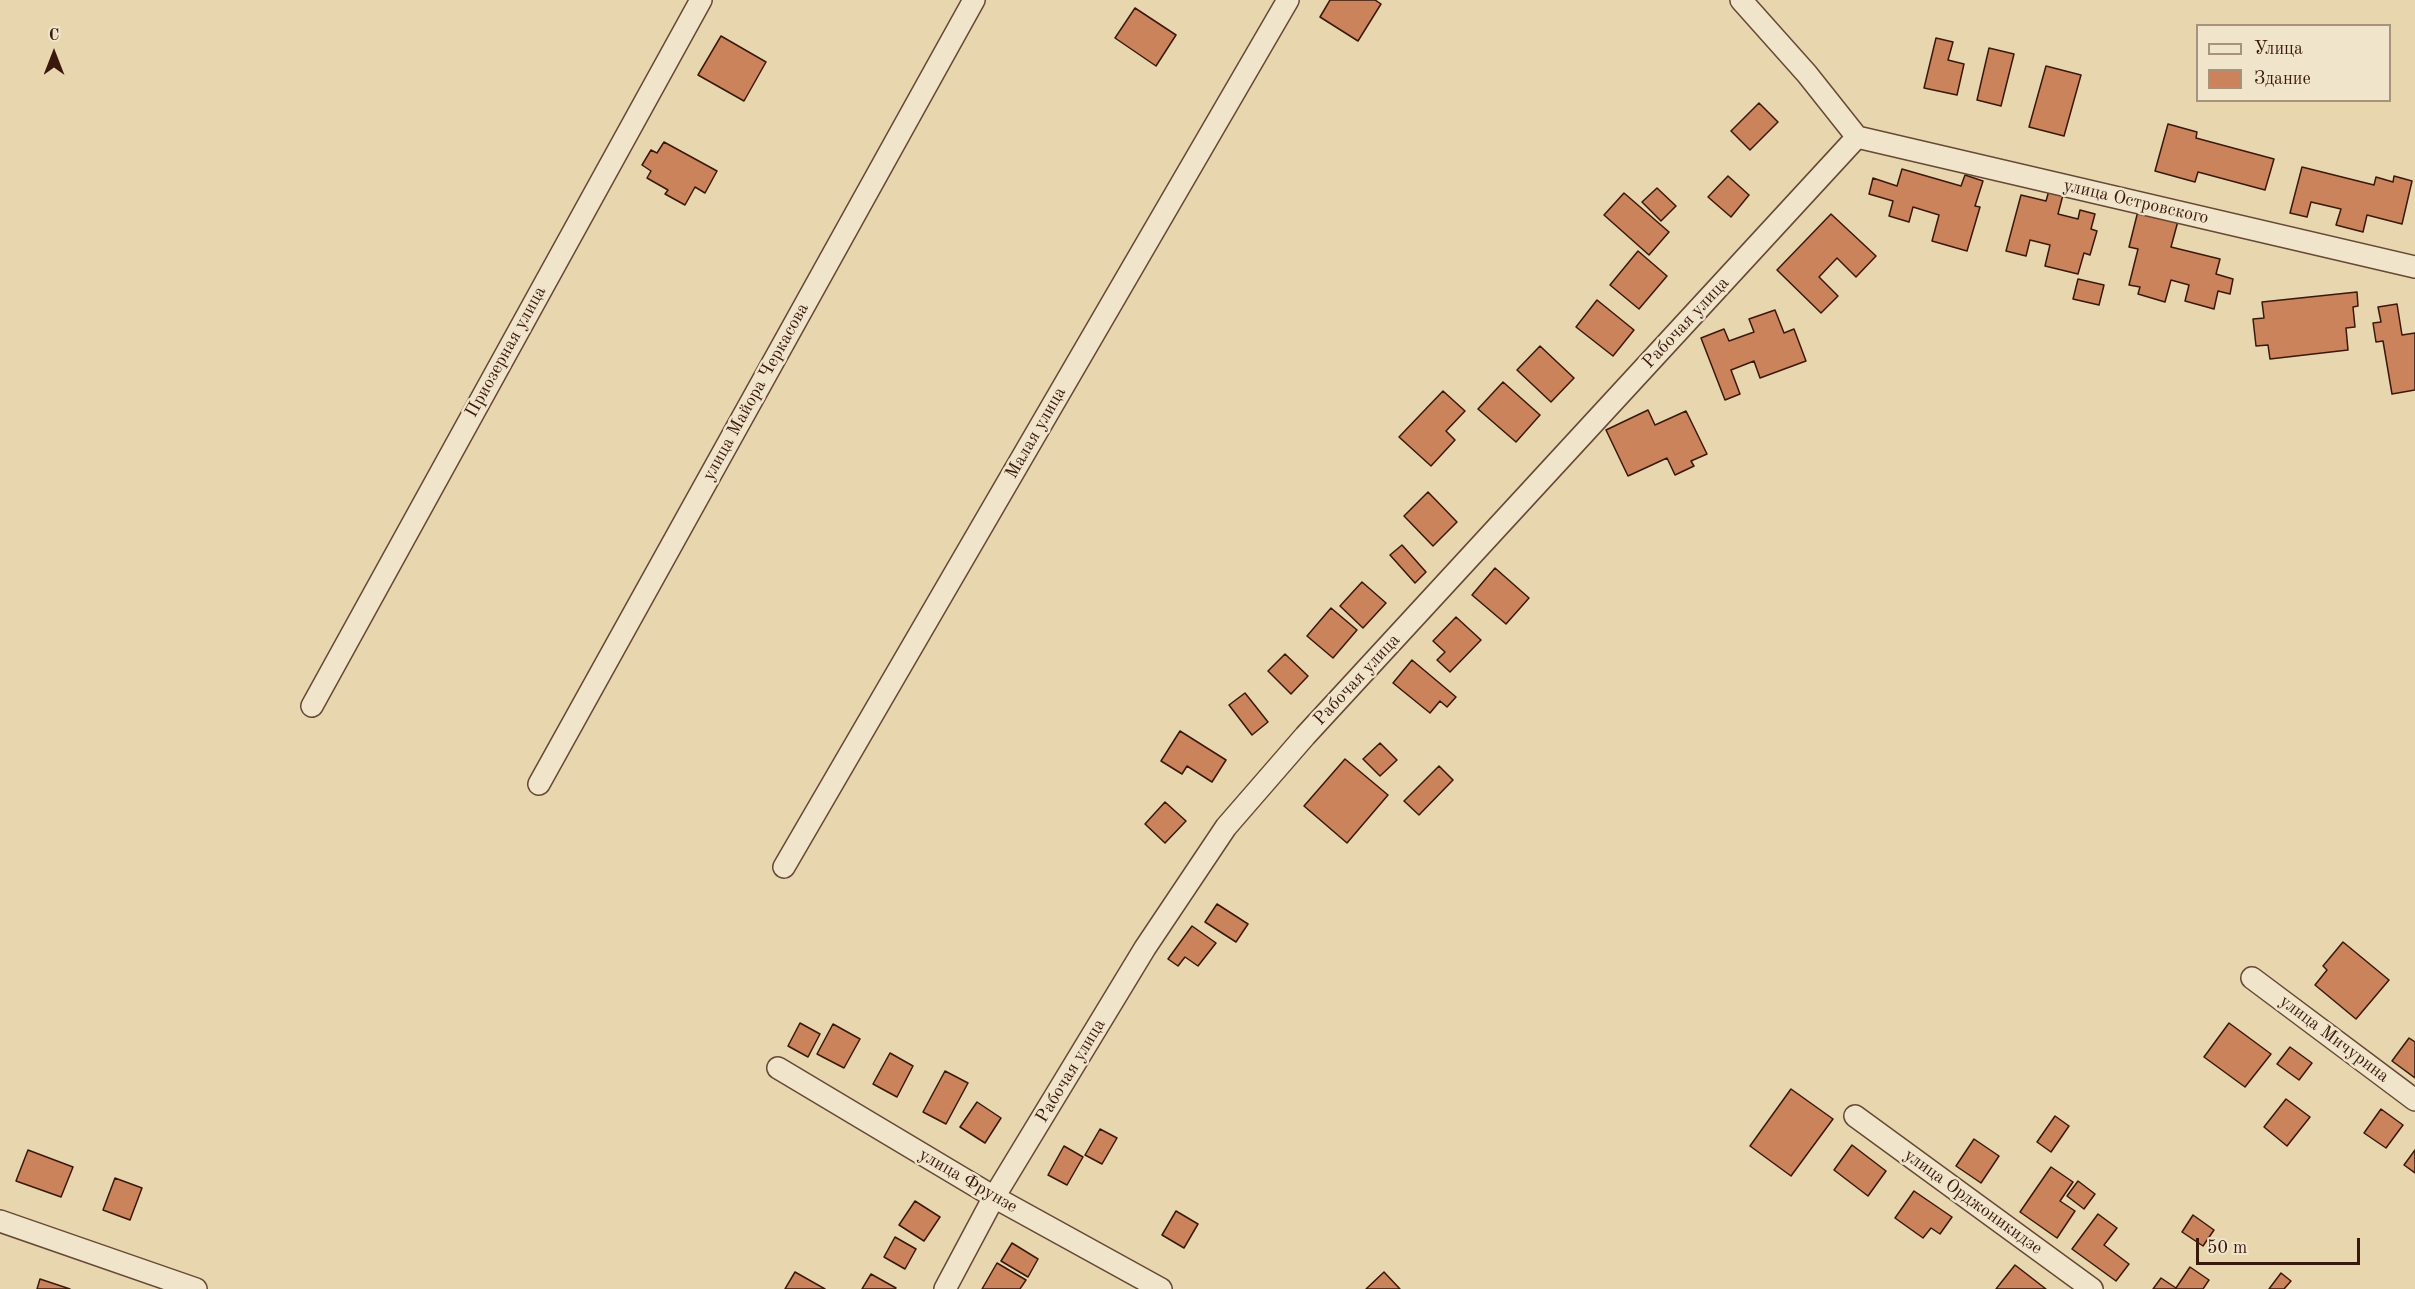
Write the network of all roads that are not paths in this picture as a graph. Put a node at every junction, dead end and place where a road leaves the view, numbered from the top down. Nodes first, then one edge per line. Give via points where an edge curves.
1 (701, 0) edge
2 (974, 0) edge
3 (1288, 0) edge
4 (1741, 0) edge
5 (1857, 137) junction
6 (2415, 267) edge
7 (312, 706) dead end
8 (539, 783) dead end
9 (783, 867) dead end
10 (2252, 978) dead end
11 (778, 1068) dead end
12 (2415, 1100) edge
13 (1855, 1116) dead end
14 (994, 1197) junction
15 (0, 1221) edge
16 (196, 1289) edge
17 (945, 1289) edge
18 (1161, 1289) edge
19 (2092, 1289) edge

1 - 7 street, Приозерная улица
2 - 8 street, улица Майора Черкасова
3 - 9 street, Малая улица
4 - 5 street
5 - 6 street, улица Островского
5 - 14 street, Рабочая улица via 1305,736 1226,827 1145,948
10 - 12 street, улица Мичурина
11 - 14 street, улица Фрунзе
13 - 19 street, улица Орджоникидзе
14 - 17 street, Рабочая улица
14 - 18 street, улица Фрунзе
15 - 16 street

